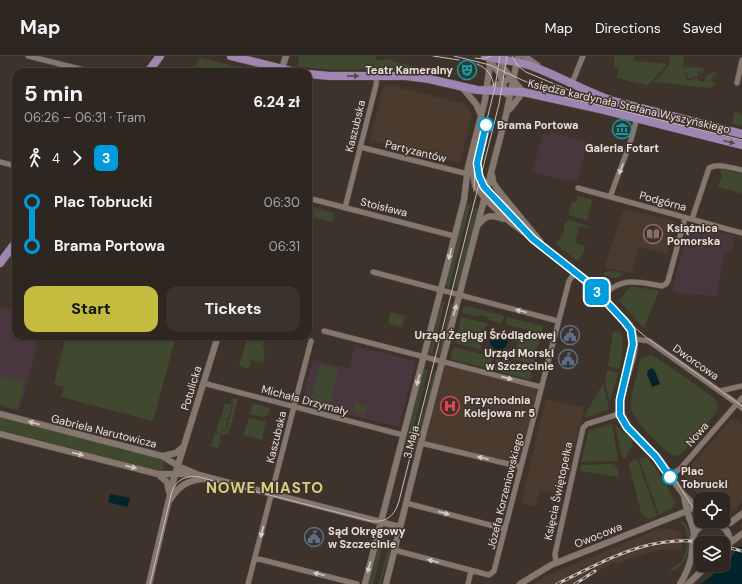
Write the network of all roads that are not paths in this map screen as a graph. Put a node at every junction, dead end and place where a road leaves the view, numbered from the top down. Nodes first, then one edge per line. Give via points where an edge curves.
1 (28, 56) edge
2 (231, 56) edge
3 (286, 56) edge
4 (524, 56) edge
5 (583, 56) edge
6 (491, 57) edge
7 (160, 58) edge
8 (742, 60) edge
9 (517, 61) edge
10 (76, 68) edge
11 (151, 68) edge
12 (275, 68) edge
13 (283, 68) edge
14 (312, 74) edge
15 (377, 75) junction
16 (556, 76) junction
17 (513, 77) junction
18 (572, 83) junction
19 (737, 83) dead end
20 (461, 86) junction
21 (507, 88) junction
22 (487, 91) junction
23 (523, 92) junction
24 (481, 116) junction
25 (506, 117) junction
26 (637, 118) junction
27 (742, 134) edge
28 (742, 145) edge
29 (360, 147) junction
30 (473, 150) junction
31 (0, 162) edge
32 (12, 165) edge
33 (492, 169) junction
34 (742, 170) edge
35 (468, 174) junction
36 (578, 188) dead end
37 (610, 197) junction
38 (484, 198) junction
39 (312, 199) edge
40 (345, 208) junction
41 (684, 218) junction
42 (692, 219) junction
43 (509, 221) junction
44 (477, 227) junction
45 (742, 233) edge
46 (454, 236) junction
47 (12, 247) edge
48 (548, 250) junction
49 (0, 263) edge
50 (576, 271) junction
51 (373, 272) dead end
52 (441, 289) junction
53 (460, 294) junction
54 (603, 296) junction
55 (558, 321) junction
56 (324, 332) dead end
57 (635, 339) junction
58 (217, 340) edge
59 (311, 341) dead end
60 (423, 357) junction
61 (442, 361) junction
62 (203, 383) junction
63 (742, 386) edge
64 (541, 387) junction
65 (720, 391) junction
66 (742, 398) edge
67 (737, 404) junction
68 (294, 407) junction
69 (742, 408) edge
70 (622, 413) junction
71 (0, 414) edge
72 (0, 434) edge
73 (403, 435) junction
74 (421, 443) junction
75 (184, 446) junction
76 (162, 456) junction
77 (178, 466) junction
78 (521, 468) junction
79 (158, 474) junction
80 (175, 474) junction
81 (199, 475) junction
82 (671, 475) junction
83 (216, 480) junction
84 (272, 494) junction
85 (684, 496) junction
86 (169, 497) junction
87 (406, 503) junction
88 (694, 504) edge
89 (167, 507) junction
90 (694, 509) edge
91 (687, 511) junction
92 (742, 514) edge
93 (381, 522) junction
94 (730, 523) edge
95 (400, 527) junction
96 (700, 528) edge
97 (505, 529) junction
98 (742, 534) edge
99 (694, 536) junction
100 (730, 542) edge
101 (693, 547) junction
102 (394, 550) junction
103 (694, 552) edge
104 (255, 558) junction
105 (556, 563) junction
106 (471, 571) junction
107 (701, 572) edge
108 (149, 584) edge
109 (248, 584) edge
110 (357, 584) edge
111 (364, 584) edge
112 (386, 584) edge
113 (468, 584) edge
114 (520, 584) edge
115 (680, 584) edge
116 (688, 584) edge

1 - 10 street
2 - 12 main road
3 - 13 street
4 - 16 street
5 - 18 street
6 - 9 main road, Księdza kardynała Stefana Wyszyńskiego
6 - 17 street
6 - 21 street
6 - 22 street
7 - 11 main road
8 - 19 street
9 - 16 main road, Księdza kardynała Stefana Wyszyńskiego
9 - 17 street
14 -> 15 main road, Księdza kardynała Stefana Wyszyńskiego
15 - 20 main road, Księdza kardynała Stefana Wyszyńskiego via 429,79
15 - 29 street, Kaszubska
16 - 18 main road, Księdza kardynała Stefana Wyszyńskiego
17 - 21 street
17 - 21 street
17 - 23 street
18 - 27 main road, Księdza kardynała Stefana Wyszyńskiego via 614,102
20 - 22 main road, Księdza kardynała Stefana Wyszyńskiego
20 - 24 street via 476,104
21 - 22 main road, Księdza kardynała Stefana Wyszyńskiego
21 - 23 main road, Księdza kardynała Stefana Wyszyńskiego
21 - 25 street
22 - 24 street
23 - 25 street via 512,104
23 - 26 main road, Księdza kardynała Stefana Wyszyńskiego
24 - 30 street
25 - 33 street, 3 Maja
26 -> 28 main road, Księdza kardynała Stefana Wyszyńskiego
26 -> 37 street
29 - 35 street, Partyzantów
29 - 40 street, Kaszubska
30 - 35 street, 3 Maja
30 - 38 street via 473,181
31 - 32 street
33 - 38 street, 3 Maja
33 - 48 street via 493,180 498,190
34 - 42 street via 723,166 709,168
35 - 46 street, 3 Maja via 465,198
36 - 37 street, Podgórna
37 - 41 street, Podgórna
38 - 43 street
38 - 44 street, 3 Maja
39 - 40 street, Stoisława
40 - 46 street, Stoisława
41 - 42 street, Podgórna
41 - 54 street via 666,284 662,286 631,282 612,288
42 - 45 street, Podgórna
43 - 44 street via 489,216
43 - 48 street
44 - 53 street, 3 Maja
46 -> 52 street, 3 Maja
47 - 49 main road
48 - 50 street
50 - 54 street
50 - 55 street, Józefa Korzeniowskiego via 568,281
51 - 52 street
52 - 53 street
52 - 60 street, 3 Maja
55 -> 53 street
61 -> 53 street, 3 Maja
54 - 57 street via 627,322
55 - 64 street, Józefa Korzeniowskiego
56 - 60 street
57 - 65 street, Dworcowa via 648,341
57 - 70 street via 621,399
58 - 62 street, Potulicka
59 - 68 street, Kaszubska
60 - 61 street
60 -> 73 street, 3 Maja
61 -> 64 street
61 - 74 street, 3 Maja
62 - 68 street, Michała Drzymały
62 - 75 street, Potulicka
63 - 65 street
64 - 78 street, Józefa Korzeniowskiego
65 - 67 street, Dworcowa
66 - 67 street, Nowa
67 - 69 street, Dworcowa
67 - 82 street, Nowa via 681,468
68 - 73 street, Michała Drzymały
68 - 84 street, Kaszubska
70 - 82 street via 628,425
70 - 105 street, Księcia Świętopełka via 585,425 582,430 555,554
76 -> 71 street, Gabriela Narutowicza
72 -> 79 street, Gabriela Narutowicza
73 - 93 street, 3 Maja
78 -> 74 street
74 - 87 street, 3 Maja
75 - 76 street via 178,452
75 - 77 street, Potulicka
76 - 77 street, Gabriela Narutowicza
77 - 80 street, Potulicka
77 - 81 street, Gabriela Narutowicza
78 - 97 street, Józefa Korzeniowskiego
79 - 80 street, Gabriela Narutowicza
79 - 86 street via 168,484
80 - 81 street, Gabriela Narutowicza
80 - 86 street, Potulicka
81 - 83 street, Gabriela Narutowicza
82 - 85 street
83 - 84 street, Gabriela Narutowicza
83 - 89 street, Potulicka via 199,479 186,483 174,494
84 - 93 street, Gabriela Narutowicza
84 -> 104 street, Kaszubska
85 - 88 street
85 - 91 street
86 - 89 street, Potulicka
87 - 95 street, 3 Maja
87 -> 97 street
89 - 108 street, Potulicka
90 - 91 street
91 - 99 street
91 - 105 street, Owocowa
92 - 94 street
93 - 95 street
93 -> 111 street, 3 Maja
95 - 102 street, 3 Maja
96 - 99 street
97 - 106 street, Józefa Korzeniowskiego via 496,568 492,573 489,575
98 - 100 street
99 - 101 street
101 - 103 street
101 - 115 street
106 -> 102 street
102 - 112 street, 3 Maja
104 - 109 street, Kaszubska
110 -> 104 street
105 - 114 street, Owocowa
106 - 113 street
107 - 116 street

